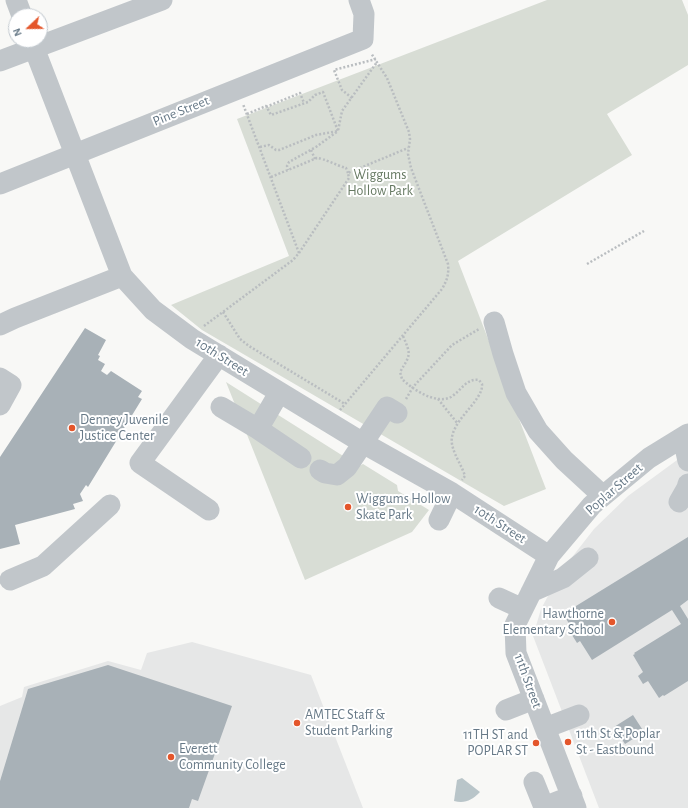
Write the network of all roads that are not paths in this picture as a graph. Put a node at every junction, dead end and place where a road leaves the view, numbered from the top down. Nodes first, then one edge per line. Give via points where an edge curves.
1 (162, 0) edge
2 (358, 0) edge
3 (48, 39) edge
4 (25, 48) edge
5 (35, 48) edge
6 (0, 61) edge
7 (76, 155) junction
8 (0, 184) edge
9 (122, 276) junction
10 (494, 322) road end
11 (0, 325) edge
12 (219, 355) junction
13 (0, 378) edge
14 (279, 393) junction
15 (0, 405) edge
16 (221, 407) dead end
17 (397, 413) road end
18 (258, 430) junction
19 (685, 436) edge
20 (363, 443) junction
21 (301, 458) dead end
22 (688, 461) edge
23 (320, 470) dead end
24 (452, 493) junction
25 (603, 496) junction
26 (110, 505) dead end
27 (209, 510) dead end
28 (439, 520) dead end
29 (549, 556) junction
30 (588, 558) dead end
31 (10, 580) dead end
32 (499, 598) dead end
33 (527, 600) junction
34 (534, 699) junction
35 (506, 710) dead end
36 (579, 715) dead end
37 (545, 728) junction
38 (534, 782) dead end
39 (574, 802) edge

1 - 3 street
2 - 7 street, Pine Street via 364,14 363,39
4 - 6 street
5 - 7 street, 10th Street
7 - 8 street, Pine Street
7 - 9 street, 10th Street
9 - 11 street
9 - 12 street, 10th Street via 153,310 189,337
10 - 25 street via 516,393 538,431 564,460
12 - 14 street, 10th Street
12 - 27 street via 140,463
13 - 15 street via 11,385
14 - 18 street
14 - 20 street, 10th Street
16 - 18 street
17 - 20 street via 387,407
18 - 21 street
19 - 22 street
19 - 25 street, Poplar Street via 649,458
20 - 23 street via 347,467 337,475
20 - 24 street, 10th Street
24 - 28 street
24 - 29 street, 10th Street
25 - 29 street, Poplar Street via 592,505
26 - 31 street via 43,566
29 - 33 street, 11th Street
30 - 33 street via 563,578
32 - 33 street
33 - 34 street, 11th Street via 515,625 516,653
34 - 35 street
34 - 37 street, 11th Street
36 - 37 street
37 - 39 street, 11th Street
38 - 39 street via 544,807

